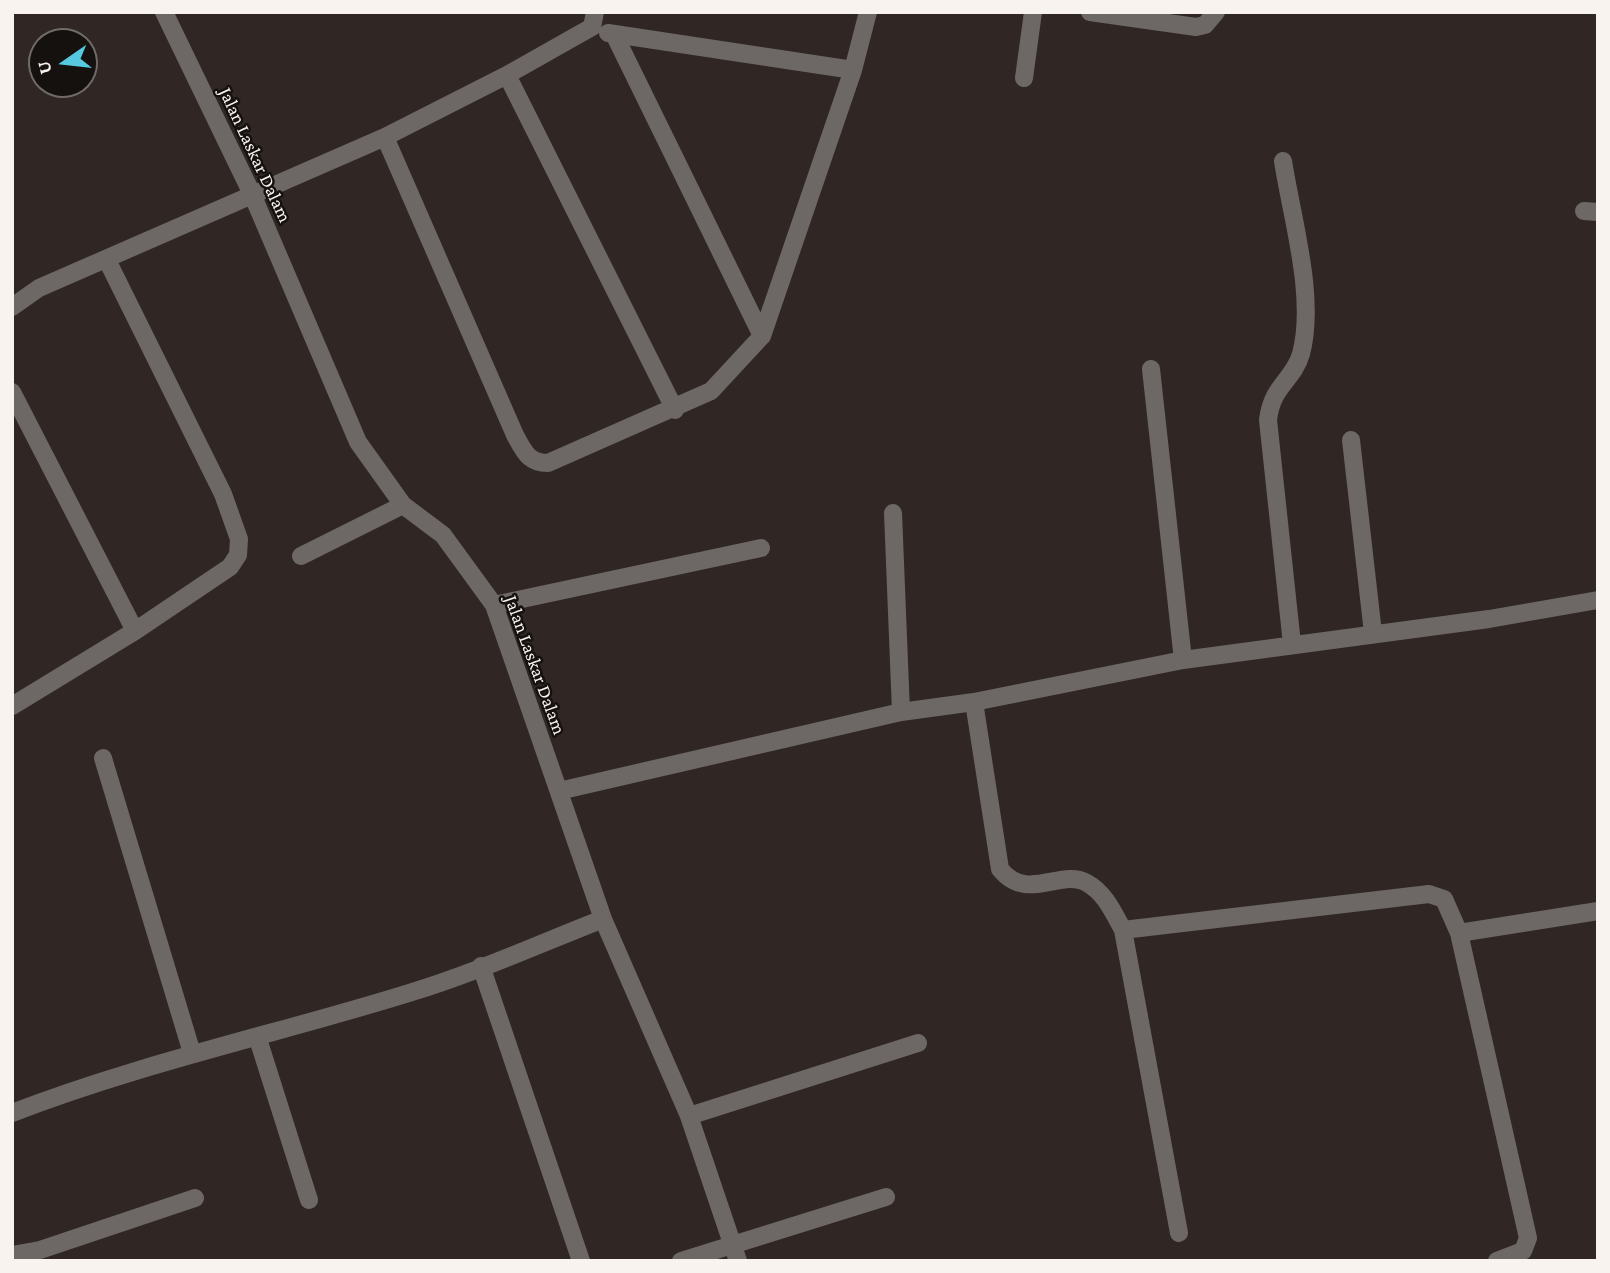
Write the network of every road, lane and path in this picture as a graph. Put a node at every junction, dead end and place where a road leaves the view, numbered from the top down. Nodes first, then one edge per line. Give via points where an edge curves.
1 (164, 12) edge
2 (868, 12) edge
3 (1033, 12) edge
4 (1090, 12) edge
5 (1216, 12) edge
6 (593, 20) edge
7 (615, 36) junction
8 (853, 70) junction
9 (507, 75) junction
10 (1024, 78) dead end
11 (385, 137) junction
12 (1283, 161) dead end
13 (252, 194) junction
14 (107, 260) junction
15 (12, 307) edge
16 (762, 336) junction
17 (1151, 369) dead end
18 (12, 393) edge
19 (675, 410) junction
20 (1350, 440) dead end
21 (403, 505) junction
22 (893, 513) dead end
23 (761, 548) dead end
24 (302, 556) dead end
25 (1598, 600) edge
26 (494, 605) junction
27 (135, 631) junction
28 (1373, 633) junction
29 (1292, 644) junction
30 (1183, 660) junction
31 (14, 701) edge
32 (974, 702) junction
33 (901, 712) junction
34 (103, 758) dead end
35 (559, 791) junction
36 (1598, 911) edge
37 (603, 919) junction
38 (1123, 930) junction
39 (1459, 933) junction
40 (481, 966) junction
41 (258, 1039) junction
42 (918, 1043) dead end
43 (191, 1053) junction
44 (12, 1113) edge
45 (689, 1116) junction
46 (886, 1197) dead end
47 (195, 1198) dead end
48 (309, 1200) dead end
49 (1179, 1233) dead end
50 (735, 1253) edge
51 (12, 1255) edge
52 (581, 1261) edge
53 (681, 1261) edge
54 (1497, 1261) edge

1 - 13 street, Jalan Laskar Dalam
2 - 8 street
3 - 10 street
4 - 5 street via 1196,27 1205,25
6 - 7 street
6 - 9 street
7 - 8 street
7 - 16 street
8 - 16 street
9 - 11 street
9 - 19 street
11 - 13 street
11 - 19 street via 528,458 548,463
12 - 29 street via 1306,299 1301,355 1270,401 1268,420
13 - 14 street
13 - 21 street, Jalan Laskar Dalam via 358,442
14 - 15 street via 39,288
14 - 27 street via 223,494 239,539 238,555 230,567
16 - 19 street via 711,391
17 - 30 street
18 - 27 street
20 - 28 street
21 - 24 street
21 - 26 street, Jalan Laskar Dalam via 443,535
22 - 33 street
23 - 26 street
25 - 28 street
26 - 35 street, Jalan Laskar Dalam
27 - 31 street
28 - 29 street
29 - 30 street
30 - 32 street
32 - 33 street
32 - 38 street via 1000,869 1020,884 1083,880 1099,891
33 - 35 street
34 - 43 street
35 - 37 street, Jalan Laskar Dalam
36 - 39 street
37 - 40 street
37 - 45 street, Jalan Laskar Dalam
38 - 39 street via 1429,894 1449,904
38 - 49 street
39 - 54 street via 1528,1238 1523,1251
40 - 41 street via 414,992
40 - 52 street
41 - 43 street
41 - 48 street
42 - 45 street
43 - 44 street
45 - 50 street, Jalan Laskar Dalam
46 - 50 street
47 - 51 street via 40,1250
50 - 53 street

